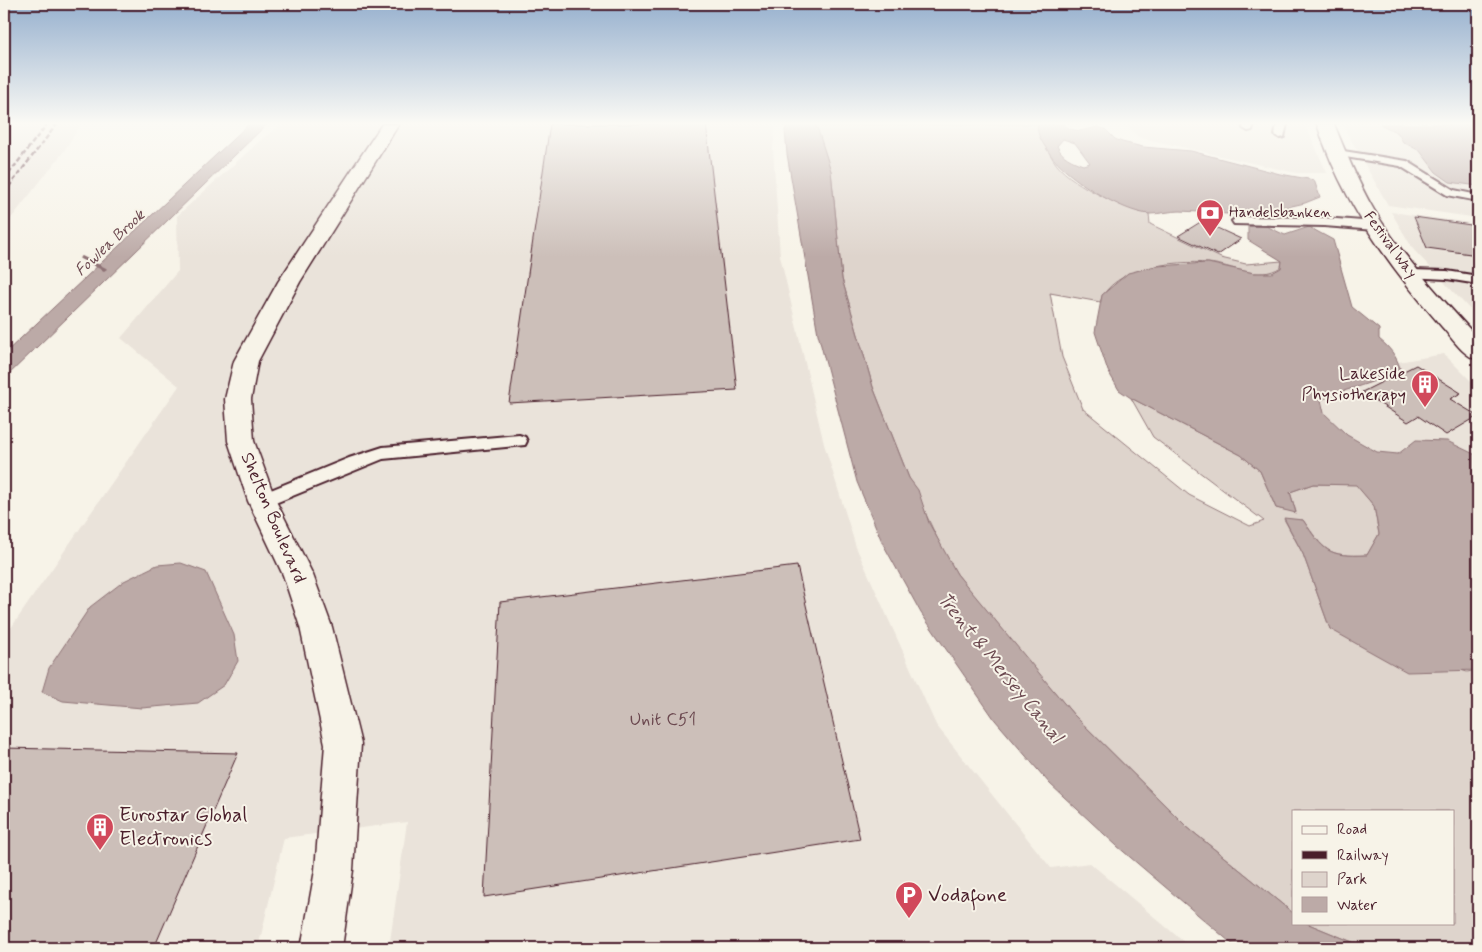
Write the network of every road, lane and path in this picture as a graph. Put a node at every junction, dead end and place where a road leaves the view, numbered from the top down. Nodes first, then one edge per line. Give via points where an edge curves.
1 (362, 168) edge
2 (1344, 168) edge
3 (1411, 168) edge
4 (1478, 198) edge
5 (1238, 222) dead end
6 (1375, 226) junction
7 (1411, 274) junction
8 (1478, 280) edge
9 (1478, 352) edge
10 (519, 441) dead end
11 (262, 501) junction
12 (321, 948) edge

1 - 11 street, Shelton Boulevard via 289,282 246,361 238,398 242,441
2 - 6 street, Festival Way
3 - 4 lane via 1451,193
5 - 6 lane via 1324,222
6 - 7 street, Festival Way
7 - 8 lane
7 - 9 street, Festival Way
10 - 11 lane via 383,453
11 - 12 street, Shelton Boulevard via 298,575 316,626 342,744 334,870

